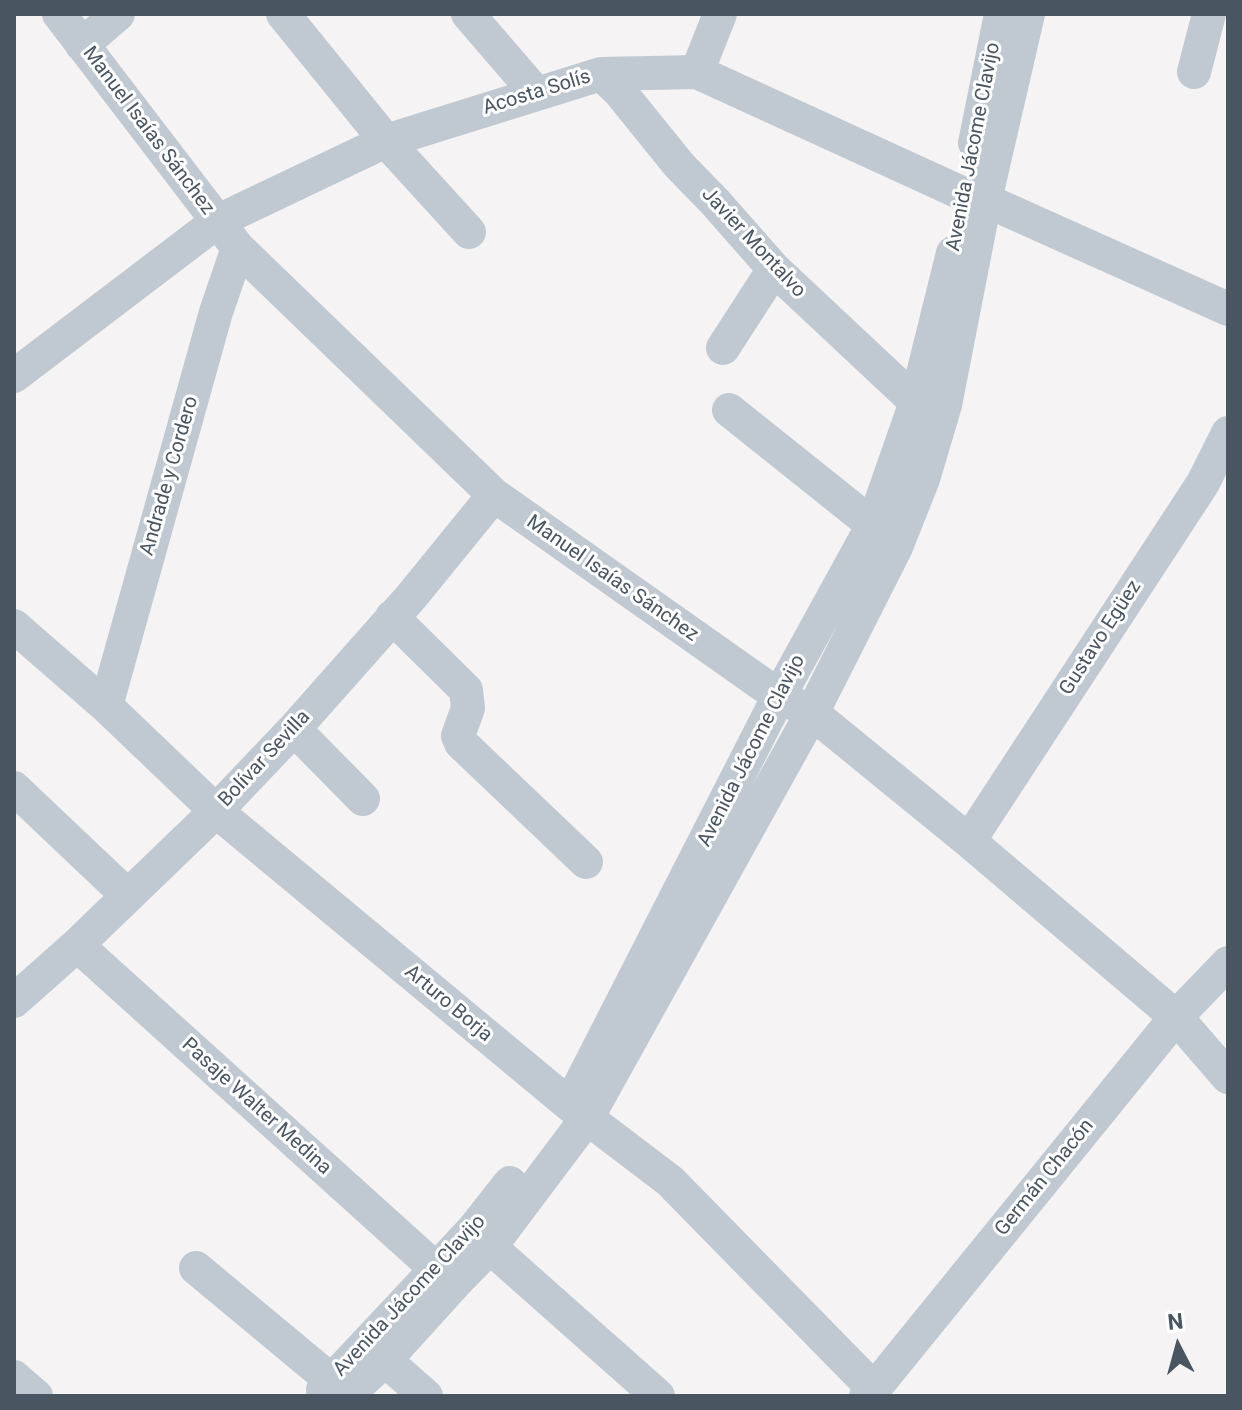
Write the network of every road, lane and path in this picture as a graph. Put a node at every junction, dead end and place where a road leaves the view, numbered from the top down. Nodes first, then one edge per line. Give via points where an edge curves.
1 (59, 14) edge
2 (118, 14) edge
3 (283, 14) edge
4 (468, 14) edge
5 (720, 14) edge
6 (1001, 14) edge
7 (1028, 14) edge
8 (1209, 14) edge
9 (82, 45) junction
10 (697, 72) junction
11 (1194, 72) dead end
12 (601, 74) junction
13 (536, 93) junction
14 (386, 141) junction
15 (977, 198) junction
16 (218, 221) junction
17 (469, 232) dead end
18 (238, 248) junction
19 (774, 269) junction
20 (1228, 309) edge
21 (723, 348) dead end
22 (14, 376) edge
23 (916, 402) junction
24 (729, 410) dead end
25 (1228, 433) edge
26 (494, 495) junction
27 (873, 525) junction
28 (392, 617) junction
29 (14, 626) edge
30 (779, 696) junction
31 (106, 706) junction
32 (812, 713) junction
33 (294, 729) junction
34 (14, 788) edge
35 (363, 799) dead end
36 (216, 811) junction
37 (969, 841) junction
38 (586, 862) dead end
39 (128, 896) junction
40 (77, 945) junction
41 (1228, 963) edge
42 (14, 1001) edge
43 (1176, 1017) junction
44 (1228, 1077) edge
45 (578, 1112) junction
46 (490, 1247) junction
47 (196, 1268) dead end
48 (436, 1269) junction
49 (385, 1360) junction
50 (14, 1377) edge
51 (332, 1391) edge
52 (870, 1392) edge
53 (36, 1396) edge
54 (426, 1396) edge
55 (658, 1396) edge

1 - 9 street, Manuel Isaías Sánchez
2 - 9 street
3 - 14 street
4 - 13 street
5 - 10 street
6 - 15 street, Avenida Jácome Clavijo via 973,151
7 - 15 street, Avenida Jácome Clavijo
8 - 11 street
9 - 16 street, Manuel Isaías Sánchez
10 - 12 street, Acosta Solís
10 - 15 street, Acosta Solís
12 - 13 street, Acosta Solís
12 - 19 street, Javier Montalvo
13 - 14 street, Acosta Solís
14 - 16 street, Acosta Solís
14 - 17 street
15 - 20 street, Acosta Solís
15 - 23 street, Avenida Jácome Clavijo
15 - 32 street, Avenida Jácome Clavijo via 945,405 923,479 896,547
16 - 18 street, Manuel Isaías Sánchez
16 - 22 street, Acosta Solís
18 - 26 street, Manuel Isaías Sánchez
18 - 31 street, Andrade y Cordero
19 - 21 street
19 - 23 street, Javier Montalvo
23 - 27 street, Avenida Jácome Clavijo
24 - 27 street
25 - 37 street, Gustavo Egüez via 1203,483
26 - 28 street, Bolívar Sevilla
26 - 30 street, Manuel Isaías Sánchez
27 - 30 street, Avenida Jácome Clavijo
28 - 33 street, Bolívar Sevilla
28 - 38 street via 466,690 461,743
29 - 31 street, Arturo Borja
30 - 32 street, Manuel Isaías Sánchez
30 - 45 street, Avenida Jácome Clavijo
31 - 36 street, Arturo Borja
32 - 37 street, Manuel Isaías Sánchez
32 - 45 street, Avenida Jácome Clavijo
33 - 35 street
33 - 36 street, Bolívar Sevilla
34 - 39 street
36 - 39 street, Bolívar Sevilla
36 - 45 street, Arturo Borja
37 - 43 street, Manuel Isaías Sánchez
39 - 40 street, Bolívar Sevilla
40 - 42 street, Bolívar Sevilla
40 - 48 street, Pasaje Walter Medina
41 - 43 street, Germán Chacón
43 - 44 street, Manuel Isaías Sánchez
43 - 52 street, Germán Chacón
45 - 46 street, Avenida Jácome Clavijo
45 - 48 street, Avenida Jácome Clavijo
45 - 52 street, Arturo Borja via 670,1181
46 - 49 street, Avenida Jácome Clavijo
46 - 55 street
47 - 51 street
48 - 51 street, Avenida Jácome Clavijo
49 - 51 street, Avenida Jácome Clavijo
49 - 54 street
50 - 53 street

